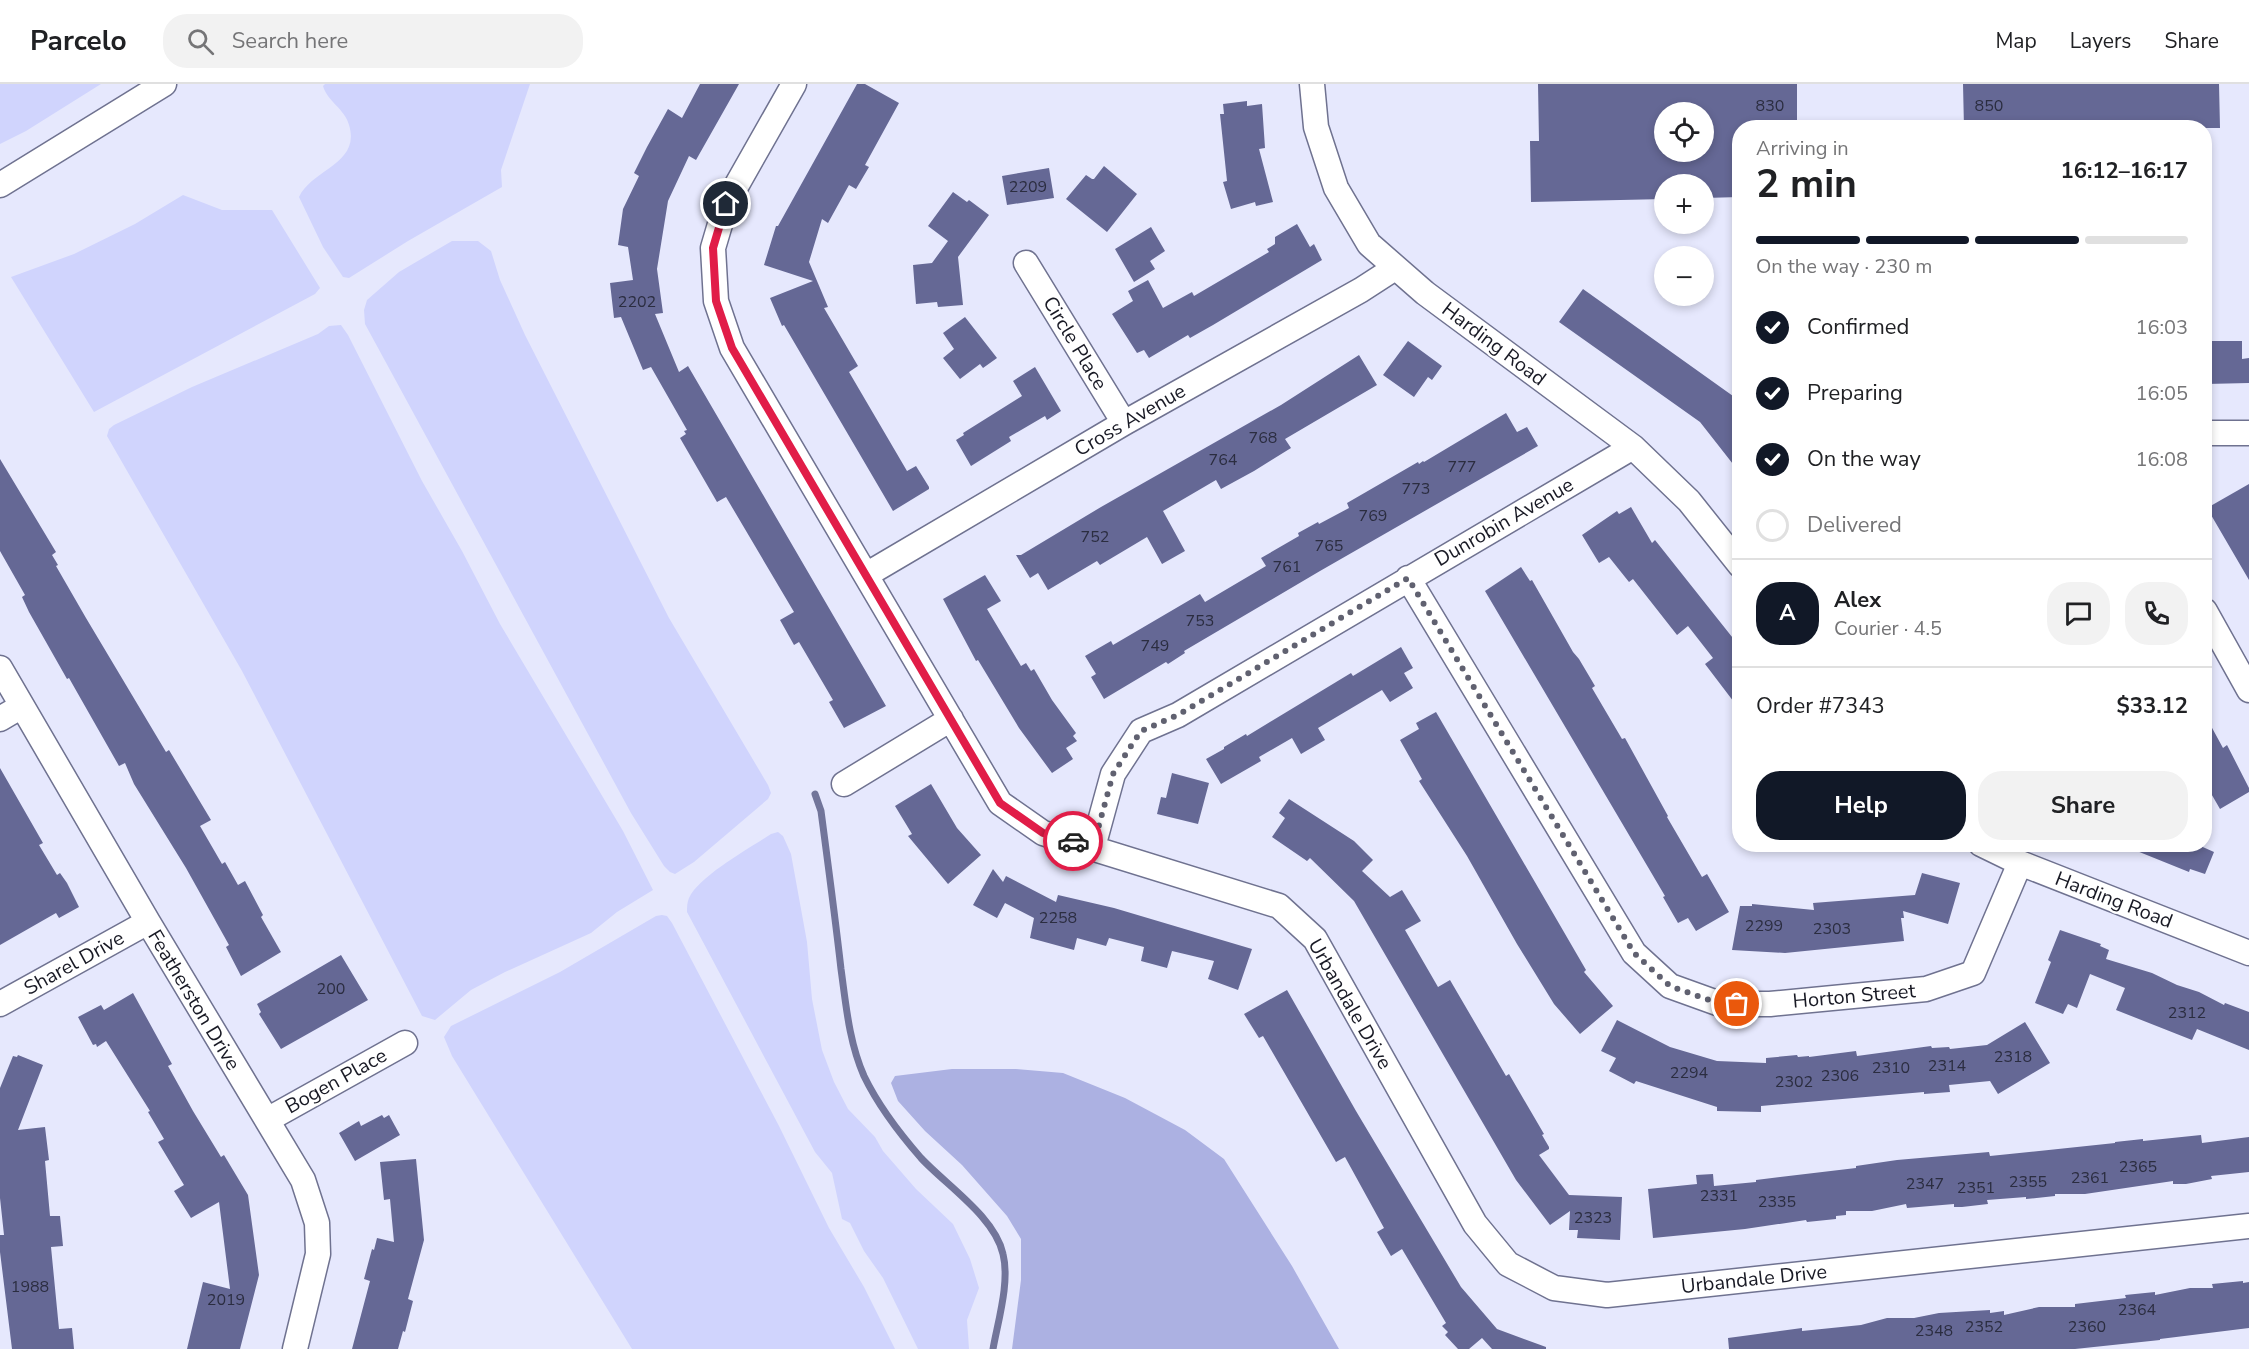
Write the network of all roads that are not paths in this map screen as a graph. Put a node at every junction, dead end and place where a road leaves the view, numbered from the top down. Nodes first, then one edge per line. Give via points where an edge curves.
1 (164, 84) edge
2 (794, 84) edge
3 (1312, 84) edge
4 (0, 185) edge
5 (1026, 263) dead end
6 (1395, 268) junction
7 (1124, 423) junction
8 (2212, 433) edge
9 (2249, 433) edge
10 (1633, 447) junction
11 (1732, 555) edge
12 (866, 575) junction
13 (1408, 578) junction
14 (2212, 624) edge
15 (0, 668) edge
16 (2249, 690) edge
17 (22, 706) junction
18 (0, 719) edge
19 (951, 719) junction
20 (844, 784) dead end
21 (1093, 847) junction
22 (1997, 852) edge
23 (2020, 863) junction
24 (148, 922) junction
25 (2249, 953) edge
26 (0, 1004) edge
27 (405, 1042) dead end
28 (267, 1120) junction
29 (2249, 1226) edge
30 (295, 1349) edge

1 - 4 street
2 - 12 street, Urbandale Drive via 726,204 713,248 716,301 732,348
3 - 6 street, Harding Road via 1316,127 1336,188 1369,244
5 - 7 street, Circle Place
6 - 7 street, Cross Avenue
6 - 10 street, Harding Road
7 - 12 street, Cross Avenue
8 - 9 street
10 - 11 street, Harding Road via 1689,501
10 - 13 street, Dunrobin Avenue
12 - 19 street, Urbandale Drive
13 - 21 street, Dunrobin Avenue via 1178,715 1141,731 1113,774
13 - 23 street, Horton Street via 1634,953 1670,986 1720,1004 1770,1004 1926,989 1973,973
14 - 16 street
15 - 17 street, Featherston Drive
17 - 18 street
17 - 24 street, Featherston Drive
19 - 20 street
19 - 21 street, Urbandale Drive via 1000,803 1043,833
21 - 29 street, Urbandale Drive via 1279,906 1315,939 1475,1224 1508,1264 1554,1288 1607,1295
22 - 23 street, Harding Road
23 - 25 street, Harding Road
24 - 26 street, Sharel Drive
24 - 28 street, Featherston Drive
27 - 28 street, Bogen Place
28 - 30 street, Featherston Drive via 303,1180 317,1223 318,1254

